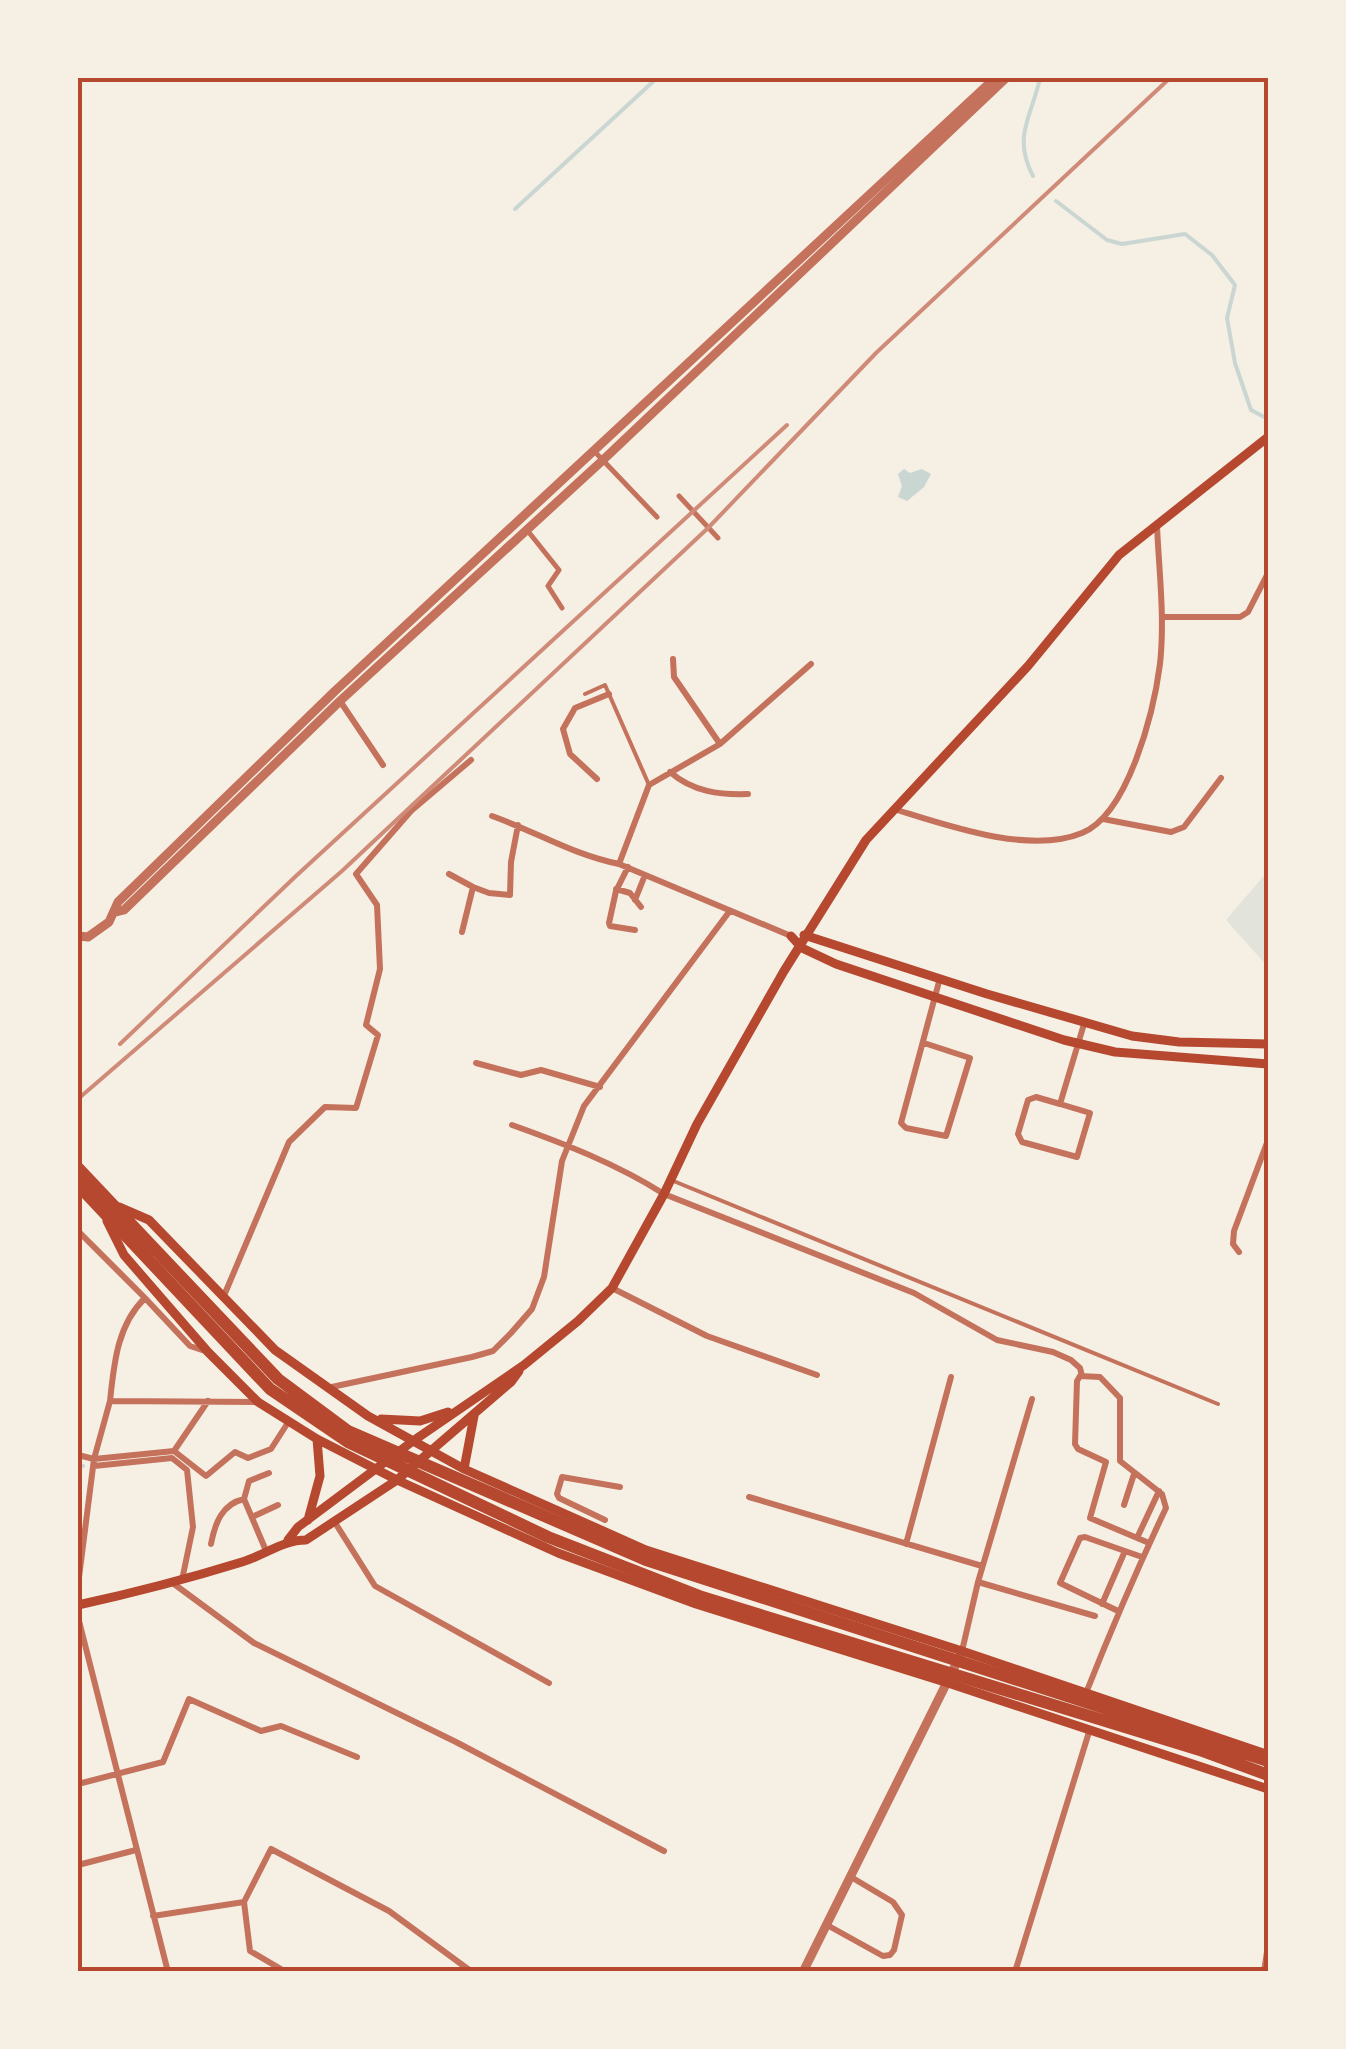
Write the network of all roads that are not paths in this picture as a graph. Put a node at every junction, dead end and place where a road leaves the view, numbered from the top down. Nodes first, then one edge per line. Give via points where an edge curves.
1 (996, 78) edge
2 (1006, 78) edge
3 (989, 88) junction
4 (1268, 437) edge
5 (599, 456) junction
6 (678, 496) dead end
7 (658, 517) dead end
8 (1157, 526) junction
9 (526, 530) junction
10 (718, 538) dead end
11 (483, 563) junction
12 (1268, 573) edge
13 (562, 608) dead end
14 (1162, 617) junction
15 (674, 659) dead end
16 (811, 664) dead end
17 (585, 694) dead end
18 (609, 694) junction
19 (340, 701) junction
20 (720, 744) junction
21 (275, 758) junction
22 (471, 760) dead end
23 (383, 765) dead end
24 (670, 772) junction
25 (1221, 778) dead end
26 (596, 779) dead end
27 (649, 784) junction
28 (748, 794) dead end
29 (893, 809) junction
30 (492, 816) dead end
31 (1103, 819) junction
32 (518, 825) junction
33 (624, 866) junction
34 (449, 874) dead end
35 (645, 874) junction
36 (473, 887) junction
37 (616, 889) junction
38 (729, 912) junction
39 (635, 930) dead end
40 (462, 932) dead end
41 (808, 934) junction
42 (78, 936) edge
43 (792, 936) junction
44 (842, 947) junction
45 (802, 948) junction
46 (836, 964) junction
47 (940, 977) junction
48 (935, 998) junction
49 (1084, 1024) junction
50 (924, 1043) junction
51 (1077, 1044) junction
52 (1268, 1044) edge
53 (476, 1063) dead end
54 (1268, 1064) edge
55 (600, 1087) junction
56 (1060, 1104) junction
57 (512, 1125) dead end
58 (1268, 1140) edge
59 (569, 1146) junction
60 (1266, 1157) edge
61 (78, 1168) edge
62 (671, 1180) junction
63 (78, 1185) edge
64 (664, 1194) junction
65 (106, 1208) junction
66 (79, 1234) edge
67 (139, 1241) junction
68 (1238, 1252) dead end
69 (612, 1288) junction
70 (146, 1298) junction
71 (223, 1298) junction
72 (208, 1352) junction
73 (524, 1364) junction
74 (817, 1376) dead end
75 (1082, 1376) junction
76 (951, 1377) dead end
77 (326, 1389) junction
78 (1032, 1399) dead end
79 (110, 1401) junction
80 (208, 1401) junction
81 (258, 1402) junction
82 (468, 1404) junction
83 (1218, 1404) dead end
84 (475, 1414) junction
85 (368, 1416) junction
86 (288, 1421) junction
87 (317, 1439) junction
88 (414, 1441) junction
89 (430, 1451) junction
90 (174, 1452) junction
91 (78, 1456) edge
92 (1120, 1461) junction
93 (1106, 1462) junction
94 (94, 1463) junction
95 (464, 1469) junction
96 (378, 1470) junction
97 (268, 1473) dead end
98 (1134, 1474) junction
99 (397, 1480) junction
100 (620, 1486) dead end
101 (1159, 1492) junction
102 (749, 1496) dead end
103 (244, 1498) junction
104 (278, 1505) dead end
105 (1124, 1505) dead end
106 (575, 1506) junction
107 (570, 1516) junction
108 (252, 1517) junction
109 (308, 1520) junction
110 (605, 1520) dead end
111 (334, 1522) junction
112 (1137, 1538) junction
113 (288, 1540) junction
114 (1149, 1543) junction
115 (211, 1544) dead end
116 (906, 1544) junction
117 (268, 1554) junction
118 (1124, 1555) junction
119 (1142, 1557) junction
120 (1138, 1565) junction
121 (982, 1566) junction
122 (178, 1582) junction
123 (978, 1582) junction
124 (78, 1585) edge
125 (1102, 1604) junction
126 (78, 1605) edge
127 (1118, 1611) junction
128 (1095, 1616) dead end
129 (78, 1617) edge
130 (962, 1651) junction
131 (549, 1683) dead end
132 (948, 1683) junction
133 (1086, 1693) junction
134 (1089, 1732) junction
135 (358, 1757) dead end
136 (1268, 1758) edge
137 (116, 1771) junction
138 (1268, 1775) edge
139 (78, 1784) edge
140 (1268, 1789) edge
141 (136, 1850) junction
142 (664, 1852) dead end
143 (78, 1865) edge
144 (851, 1877) junction
145 (244, 1902) junction
146 (154, 1916) junction
147 (827, 1925) junction
148 (1268, 1945) edge
149 (168, 1972) edge
150 (286, 1972) edge
151 (472, 1972) edge
152 (803, 1972) edge
153 (1015, 1972) edge
154 (1264, 1972) edge

1 - 3 street
2 - 3 street
3 - 5 street
4 - 8 main road
5 - 7 street
5 - 9 street
5 - 11 street
6 - 10 street
8 - 14 street
8 - 29 main road via 1119,554 1028,666
9 - 11 street
9 - 13 street via 560,570 548,586
11 - 19 street
11 - 21 street
12 - 14 street via 1240,617
14 - 31 street via 1160,665 1144,736
15 - 20 street via 674,677
16 - 20 street
17 - 18 lane via 605,685
18 - 26 street via 575,708 564,729 570,754
18 - 27 lane
19 - 21 street
19 - 23 street
20 - 24 street
21 - 42 street via 124,910 88,937
22 - 71 street via 410,811 356,874 377,905 380,969 366,1025 378,1035 356,1108 325,1107 288,1142
24 - 27 street
24 - 28 street via 705,791
25 - 31 street via 1184,827 1171,832
27 - 33 street
29 - 31 street via 984,836 1042,840 1082,834
29 - 41 main road
30 - 32 street
32 - 33 street via 582,856
32 - 36 street via 510,895
33 - 35 street
33 - 37 street
34 - 36 street
35 - 37 street via 638,904
35 - 38 street
36 - 40 street
37 - 39 street via 610,926
38 - 43 street
38 - 55 street
41 - 43 main road
41 - 44 main road
41 - 45 main road
43 - 45 main road
44 - 46 main road
44 - 47 main road
45 - 46 main road
45 - 62 main road
46 - 48 main road
47 - 48 street
47 - 49 main road
48 - 50 street
48 - 51 main road
49 - 51 street
49 - 52 main road via 1179,1042
50 - 50 street via 901,1123 946,1136 970,1058
51 - 54 main road
51 - 56 street
53 - 55 street via 520,1075 541,1070
55 - 59 street via 584,1106
56 - 56 street via 1028,1100 1019,1139 1077,1157 1090,1113
57 - 59 street
58 - 60 street
59 - 64 street
59 - 77 street via 544,1277 532,1308 493,1351
60 - 68 street via 1234,1231
61 - 65 highway
62 - 64 main road
62 - 83 lane
63 - 65 highway
64 - 69 main road
64 - 75 street via 914,1293 996,1340 1053,1352
65 - 67 highway
65 - 71 main road via 149,1220
65 - 72 main road via 124,1255
66 - 70 street
67 - 136 highway via 278,1380 348,1431 646,1560
67 - 138 highway via 270,1389 298,1411 548,1538 702,1597
69 - 73 main road
69 - 74 street via 707,1336
70 - 72 street via 190,1346
70 - 79 street via 125,1325
71 - 77 main road
72 - 81 main road
73 - 82 main road
73 - 84 main road
75 - 92 street via 1100,1378 1120,1398
75 - 93 street via 1075,1444
76 - 116 street
77 - 85 main road
78 - 121 street
79 - 80 street
79 - 94 street
80 - 81 street
80 - 90 street
81 - 86 main road
82 - 85 main road via 420,1422
82 - 88 main road
84 - 89 main road
84 - 95 main road
85 - 88 main road
86 - 87 main road
86 - 90 street via 271,1449 248,1458 235,1452 206,1476
87 - 96 main road
87 - 109 main road via 320,1476
88 - 89 main road
88 - 96 main road
89 - 95 main road
89 - 99 main road
90 - 94 street
91 - 94 street
92 - 93 street
92 - 98 street
93 - 112 street via 1090,1518
94 - 122 street via 181,1463 193,1527
94 - 124 street
95 - 107 main road
96 - 99 main road
96 - 109 main road
97 - 103 street via 249,1481
98 - 101 street
98 - 105 street
99 - 111 main road
99 - 132 main road via 603,1571
100 - 106 street via 562,1477 557,1494
101 - 112 street
101 - 114 street via 1166,1508
102 - 116 street
103 - 108 street
103 - 115 street via 220,1514
104 - 108 street
106 - 107 street
106 - 110 street
107 - 130 main road via 646,1550
108 - 117 street
109 - 113 main road
111 - 113 main road via 306,1540
111 - 131 street via 374,1586
112 - 114 street
113 - 117 main road
114 - 119 street
116 - 121 street
117 - 122 main road
118 - 119 street
118 - 120 street
118 - 125 street
118 - 125 street via 1080,1538 1060,1583
119 - 120 street
120 - 127 street
121 - 123 street
122 - 126 main road
122 - 142 street via 254,1643
123 - 128 street
123 - 130 street
125 - 127 street
127 - 133 street
129 - 137 street
130 - 132 street
130 - 133 main road
132 - 134 main road
132 - 144 street
133 - 136 main road
134 - 140 main road
134 - 153 street
135 - 137 street via 280,1726 261,1731 190,1700 163,1762
137 - 139 street
137 - 141 street
141 - 143 street
141 - 146 street
144 - 147 street
144 - 147 street via 893,1902 902,1915 894,1950 883,1956
145 - 146 street
145 - 150 street via 250,1951
145 - 151 street via 272,1849 390,1911
146 - 149 street
147 - 152 street
148 - 154 street

